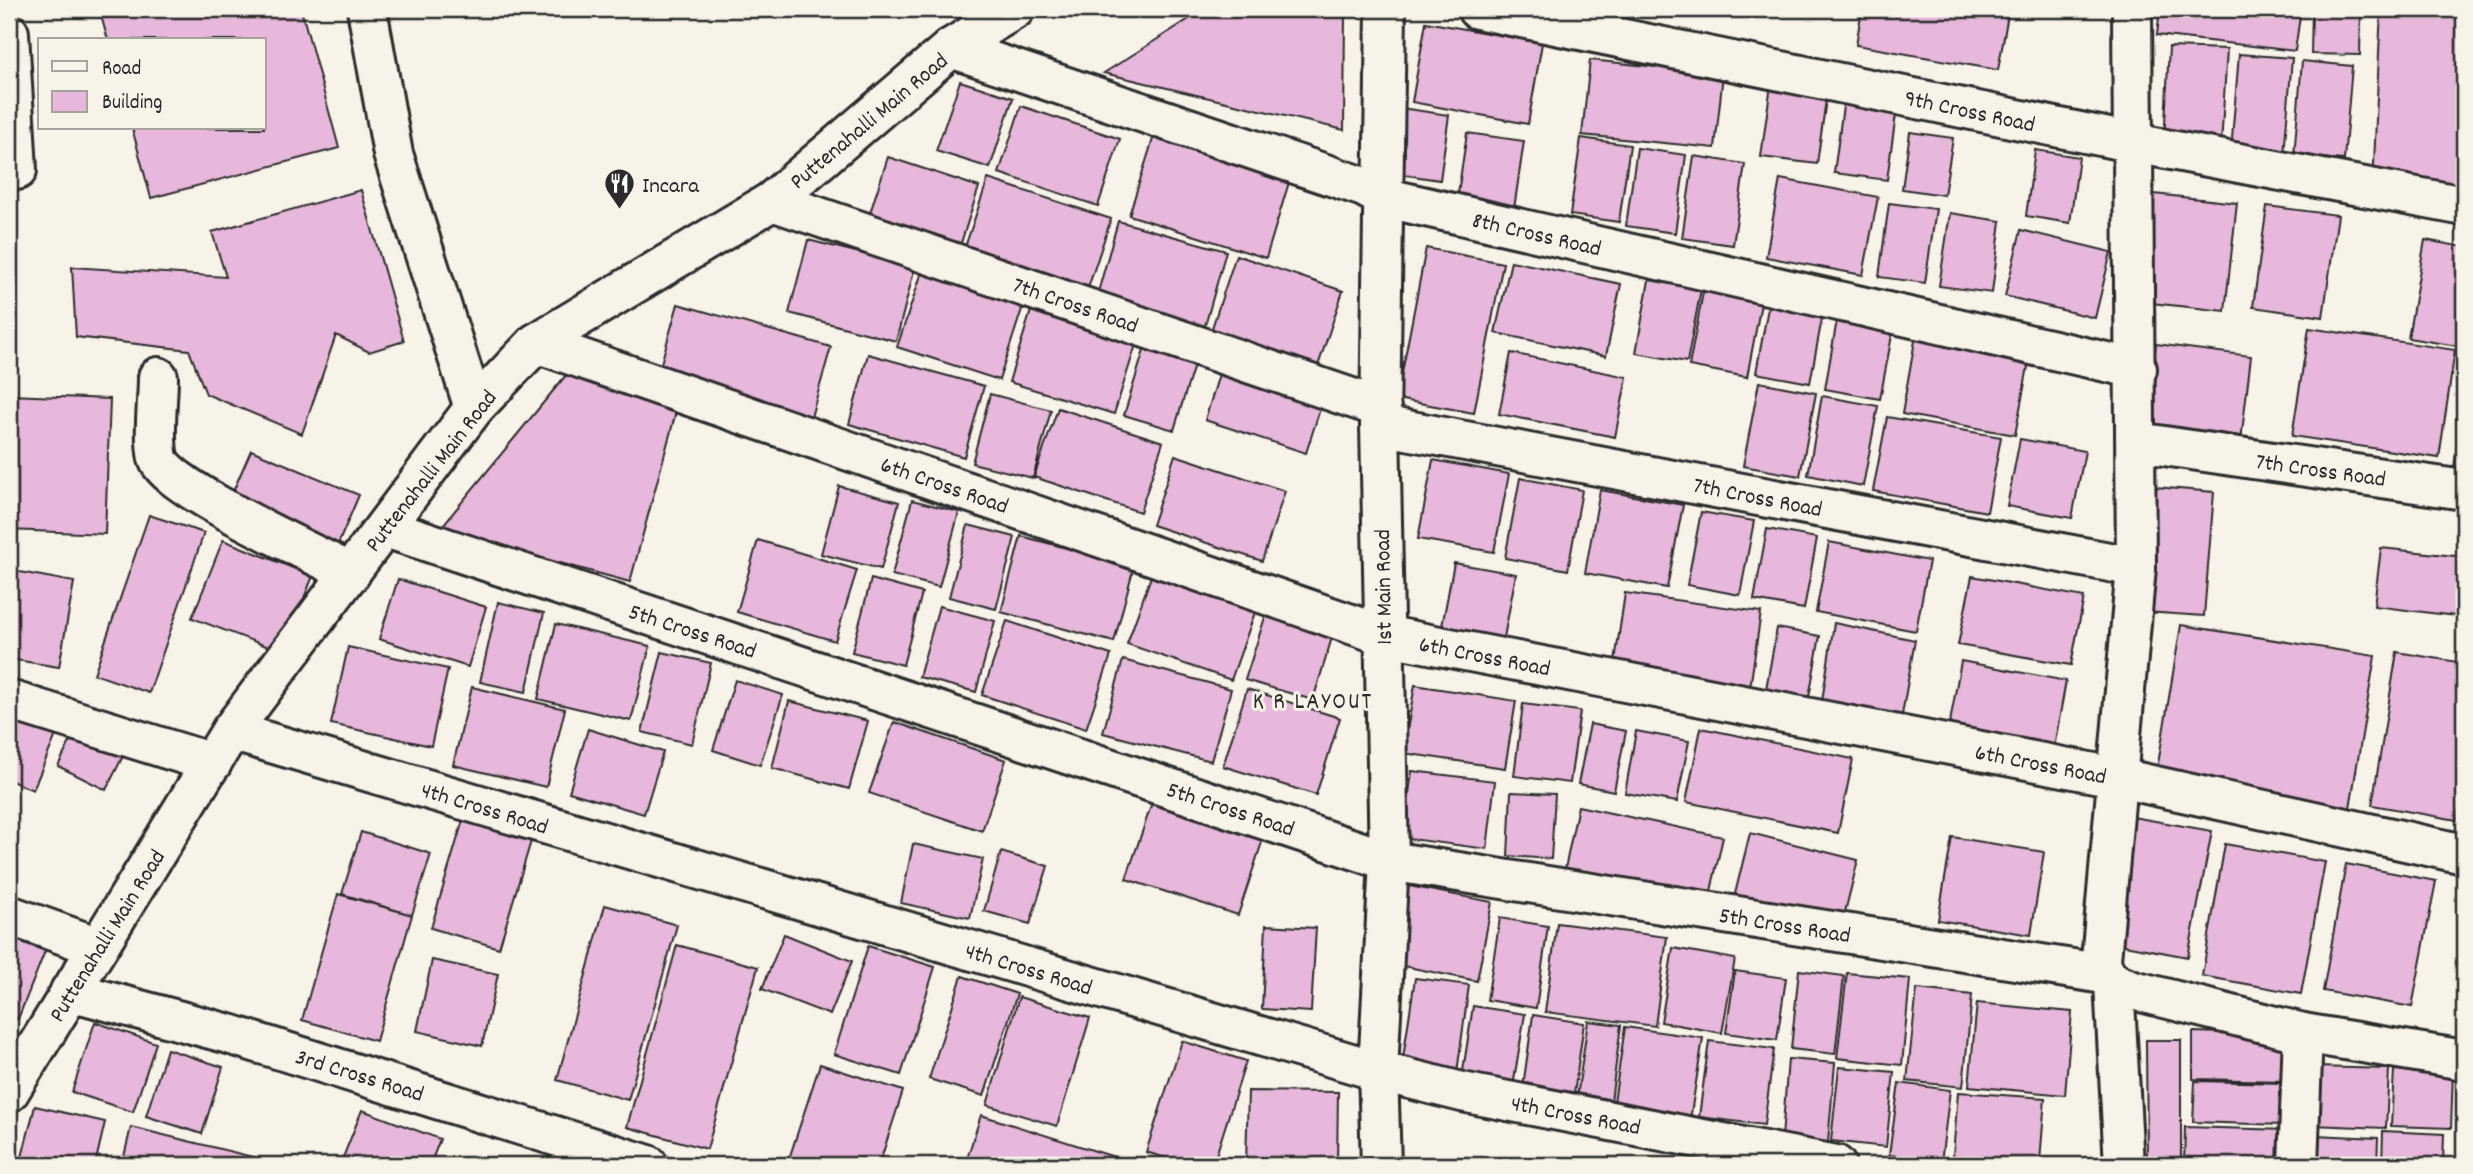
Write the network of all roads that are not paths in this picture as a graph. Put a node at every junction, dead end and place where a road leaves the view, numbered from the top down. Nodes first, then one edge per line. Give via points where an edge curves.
1 (367, 9) edge
2 (1015, 9) edge
3 (1386, 9) edge
4 (1477, 9) edge
5 (2132, 9) edge
6 (9, 33) edge
7 (951, 48) junction
8 (2134, 143) junction
9 (17, 170) dead end
10 (1382, 197) junction
11 (772, 201) junction
12 (2464, 206) edge
13 (536, 343) junction
14 (2137, 369) junction
15 (158, 377) dead end
16 (474, 408) junction
17 (1380, 417) junction
18 (2137, 442) junction
19 (2464, 490) edge
20 (386, 528) junction
21 (2136, 566) junction
22 (351, 573) junction
23 (1383, 635) junction
24 (9, 700) edge
25 (222, 747) junction
26 (2115, 777) junction
27 (2464, 854) edge
28 (1390, 861) junction
29 (9, 915) edge
30 (99, 947) junction
31 (2109, 979) junction
32 (70, 991) junction
33 (2303, 1033) junction
34 (2464, 1060) edge
35 (1378, 1071) junction
36 (9, 1092) edge
37 (648, 1165) edge
38 (1381, 1165) edge
39 (1836, 1165) edge
40 (2124, 1165) edge
41 (2298, 1165) edge

1 - 16 street via 393,155
2 - 7 street, Puttenahalli Main Road
3 - 10 street, 1st Main Road
4 - 8 street, 9th Cross Road
5 - 8 street
6 - 9 street
7 - 10 street, 8th Cross Road via 1364,187
7 - 11 street, Puttenahalli Main Road
8 - 12 street, 9th Cross Road
8 - 14 street
10 - 14 street, 8th Cross Road
10 - 17 street, 1st Main Road
11 - 13 street, Puttenahalli Main Road
11 - 17 street, 7th Cross Road
13 - 16 street, Puttenahalli Main Road
13 - 23 street, 6th Cross Road
14 - 18 street
15 - 22 street via 158,460 168,475
16 - 20 street, Puttenahalli Main Road
17 - 21 street, 7th Cross Road
17 - 23 street, 1st Main Road
18 - 19 street, 7th Cross Road
18 - 21 street
20 - 22 street, Puttenahalli Main Road
20 - 28 street, 5th Cross Road
21 - 26 street
22 - 25 street, Puttenahalli Main Road
23 - 26 street, 6th Cross Road
23 - 28 street, 1st Main Road
24 - 25 street, 4th Cross Road
25 - 30 street, Puttenahalli Main Road
25 - 35 street, 4th Cross Road
26 - 27 street, 6th Cross Road
26 - 31 street via 2101,960
28 - 31 street, 5th Cross Road
28 - 35 street, 1st Main Road
29 - 30 street
30 - 32 street, Puttenahalli Main Road
31 - 33 street, 5th Cross Road
31 - 40 street
32 - 36 street, Puttenahalli Main Road
32 - 37 street, 3rd Cross Road via 229,1034
33 - 34 street, 5th Cross Road
33 - 41 street
35 - 38 street, 1st Main Road
35 - 39 street, 4th Cross Road

